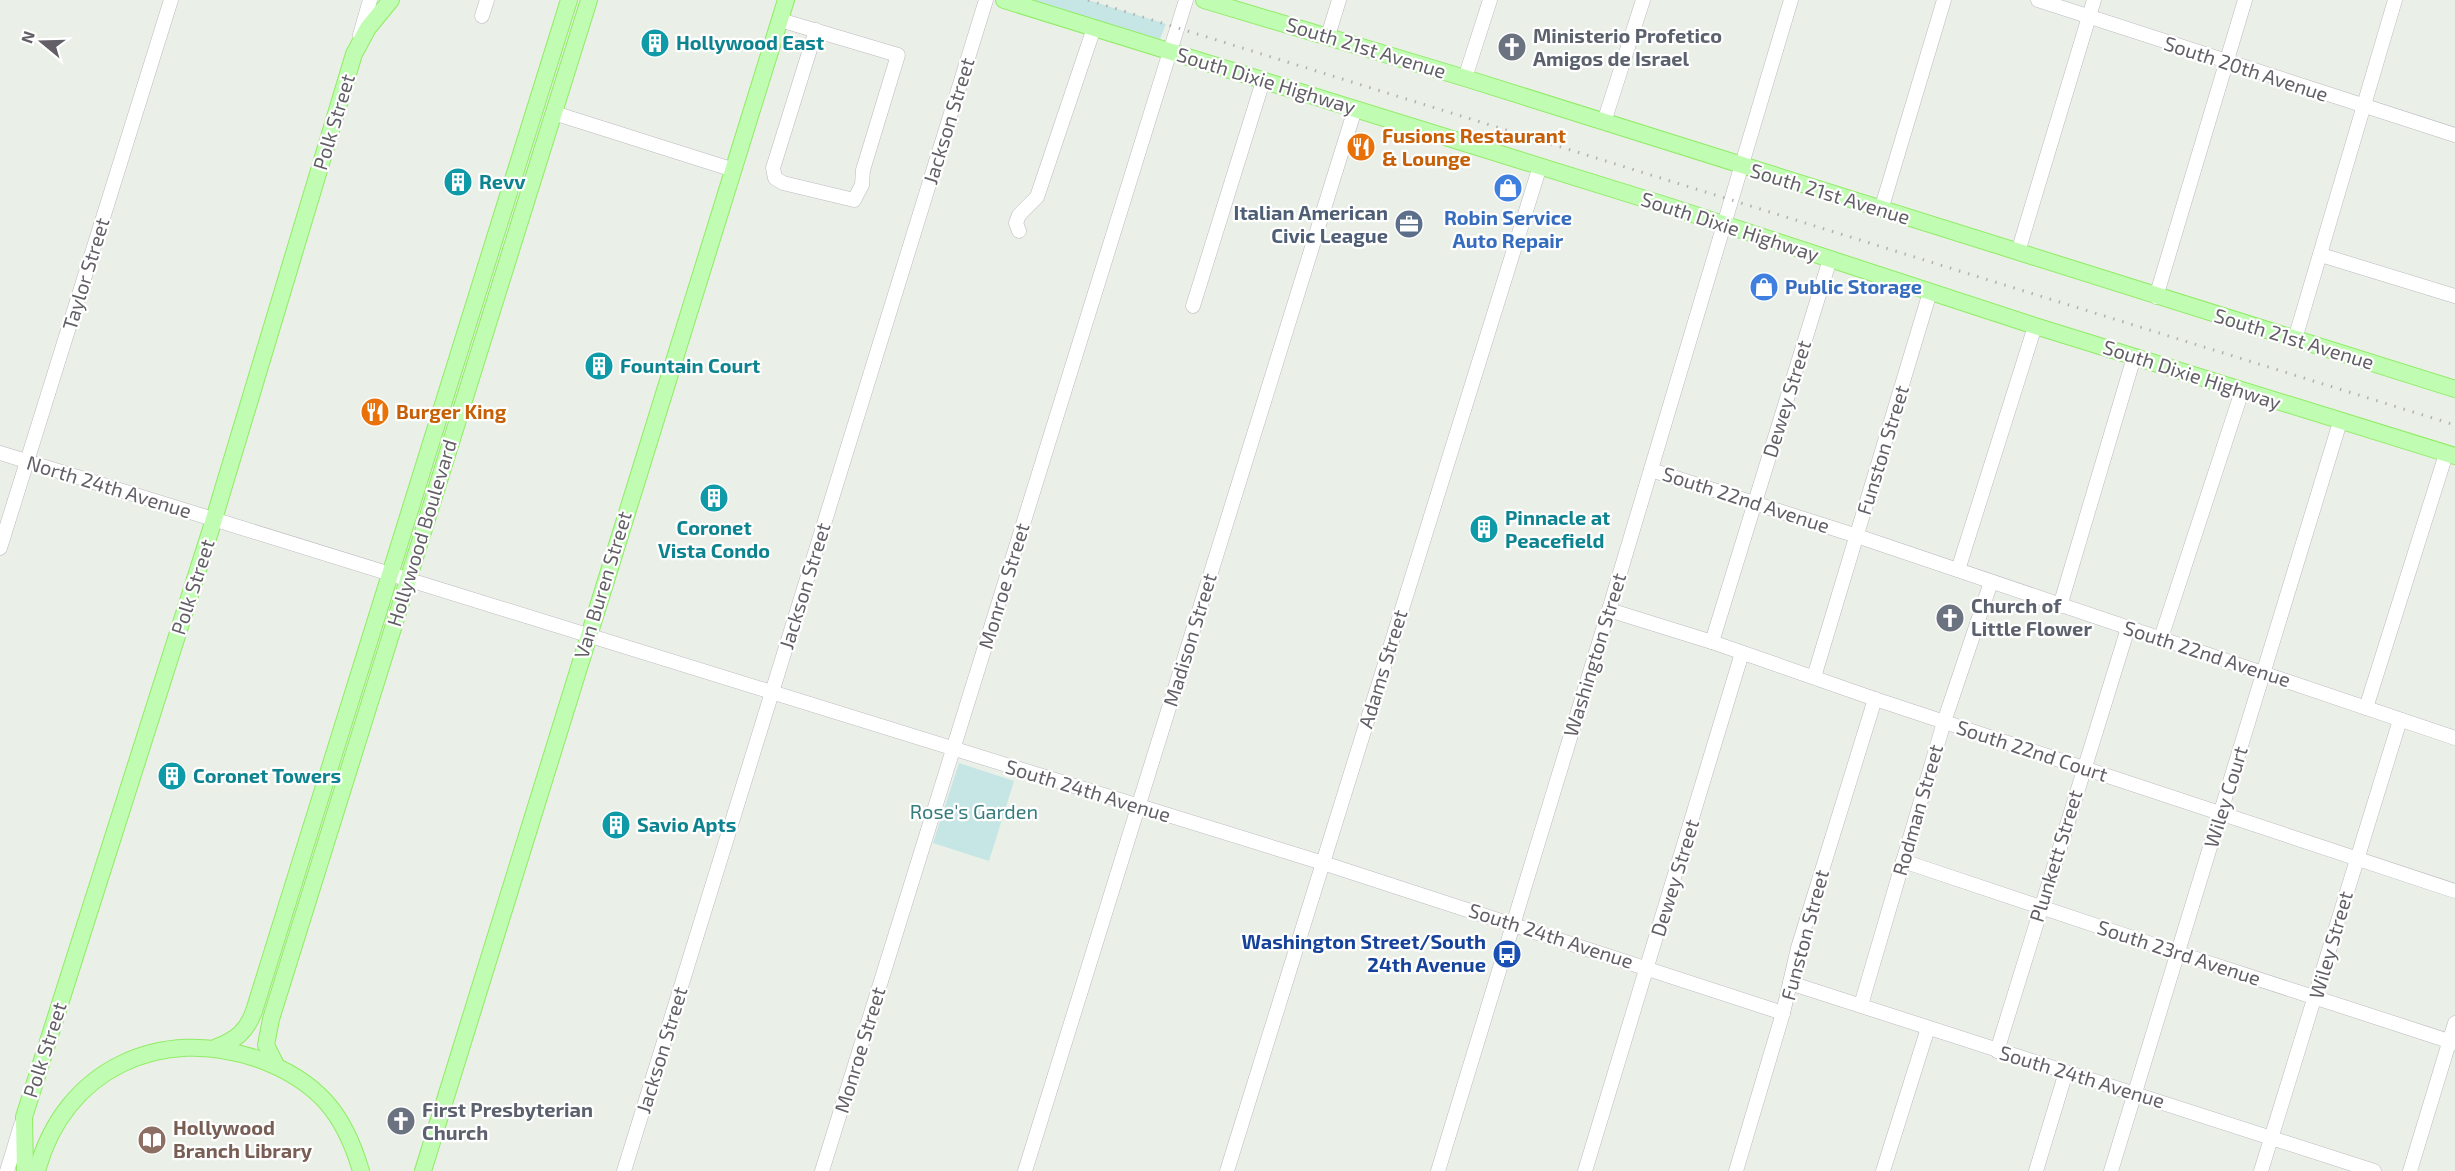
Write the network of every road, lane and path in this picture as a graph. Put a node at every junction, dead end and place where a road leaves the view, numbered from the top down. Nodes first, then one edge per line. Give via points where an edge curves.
1 (171, 0) edge
2 (370, 0) edge
3 (391, 0) edge
4 (487, 0) edge
5 (569, 0) edge
6 (589, 0) edge
7 (786, 0) edge
8 (986, 0) edge
9 (1004, 0) edge
10 (1186, 0) edge
11 (1204, 0) edge
12 (1339, 0) edge
13 (1490, 0) edge
14 (1643, 0) edge
15 (1791, 0) edge
16 (1944, 0) edge
17 (2038, 0) edge
18 (2094, 0) edge
19 (2245, 0) edge
20 (2395, 0) edge
21 (482, 16) dead end
22 (2089, 16) junction
23 (780, 20) junction
24 (1094, 28) junction
25 (816, 30) junction
26 (1328, 36) junction
27 (1170, 52) junction
28 (354, 54) junction
29 (2226, 62) junction
30 (1464, 78) junction
31 (1263, 81) junction
32 (2364, 107) junction
33 (1355, 109) junction
34 (554, 113) junction
35 (1604, 122) junction
36 (2455, 135) edge
37 (1540, 166) junction
38 (1741, 166) junction
39 (734, 170) junction
40 (1881, 210) junction
41 (1724, 224) junction
42 (1019, 231) dead end
43 (2018, 252) junction
44 (2320, 255) junction
45 (1830, 259) junction
46 (1930, 292) junction
47 (2455, 296) edge
48 (2157, 297) junction
49 (1192, 306) dead end
50 (2035, 326) junction
51 (2295, 339) junction
52 (2134, 357) junction
53 (2455, 389) edge
54 (2242, 391) junction
55 (440, 415) junction
56 (2340, 422) junction
57 (0, 453) edge
58 (2450, 455) edge
59 (27, 461) junction
60 (444, 462) junction
61 (1651, 470) junction
62 (1754, 503) junction
63 (214, 520) junction
64 (1857, 536) junction
65 (0, 548) edge
66 (1958, 570) junction
67 (390, 574) junction
68 (408, 580) junction
69 (1990, 582) junction
70 (2060, 606) junction
71 (1609, 610) junction
72 (2128, 628) junction
73 (587, 636) junction
74 (2161, 638) junction
75 (1712, 642) junction
76 (1742, 653) junction
77 (2264, 672) junction
78 (1814, 676) junction
79 (772, 694) junction
80 (1875, 699) junction
81 (2366, 708) junction
82 (2400, 720) junction
83 (1944, 722) junction
84 (2455, 738) edge
85 (953, 749) junction
86 (2083, 768) junction
87 (1139, 806) junction
88 (2221, 814) junction
89 (2356, 858) junction
90 (1903, 861) junction
91 (1323, 863) junction
92 (2455, 891) edge
93 (2041, 908) junction
94 (1514, 924) junction
95 (2178, 954) junction
96 (1647, 968) junction
97 (1790, 983) junction
98 (2316, 998) junction
99 (1861, 1005) junction
100 (1783, 1013) junction
101 (2455, 1023) edge
102 (1928, 1028) junction
103 (2452, 1042) edge
104 (217, 1047) junction
105 (1997, 1051) junction
106 (276, 1065) junction
107 (2066, 1072) junction
108 (2135, 1093) junction
109 (2271, 1138) junction
110 (21, 1162) edge
111 (361, 1171) edge
112 (423, 1171) edge
113 (624, 1171) edge
114 (822, 1171) edge
115 (1025, 1171) edge
116 (1227, 1171) edge
117 (1438, 1171) edge
118 (1585, 1171) edge
119 (1736, 1171) edge
120 (1883, 1171) edge
121 (2036, 1171) edge
122 (2111, 1171) edge
123 (2261, 1171) edge
124 (2374, 1171) edge
125 (2410, 1171) edge

1 - 59 street, Taylor Street
2 - 28 street, Polk Street
3 - 28 main road via 368,28
4 - 21 street
5 - 55 main road, Hollywood Boulevard
6 - 34 main road, Hollywood Boulevard
7 - 23 main road, Van Buren Street
8 - 79 street, Jackson Street
9 - 24 main road, South Dixie Highway
10 - 27 street, Monroe Street
11 - 26 main road, South 21st Avenue
12 - 26 street
13 - 30 street
14 - 35 street
15 - 38 street, Washington Street
16 - 40 street
17 - 22 street, South 20th Avenue
18 - 22 street
19 - 29 street
20 - 32 street
22 - 29 street, South 20th Avenue
22 - 43 street
23 - 25 street
23 - 39 main road, Van Buren Street
24 - 27 main road, South Dixie Highway
24 - 42 street via 1037,197 1016,223
25 - 25 street via 898,55 862,185 854,200 775,178 773,168
26 - 30 main road, South 21st Avenue
27 - 31 main road, South Dixie Highway
27 - 85 street, Monroe Street
28 - 63 main road, Polk Street
29 - 32 street, South 20th Avenue
29 - 48 street
30 - 35 main road, South 21st Avenue
31 - 33 main road, South Dixie Highway
31 - 49 street
32 - 36 street, South 20th Avenue
32 - 44 street
33 - 37 main road, South Dixie Highway
33 - 87 street, Madison Street
34 - 39 street
34 - 60 main road, Hollywood Boulevard
35 - 38 main road, South 21st Avenue
37 - 41 main road, South Dixie Highway
37 - 91 street, Adams Street
38 - 40 main road, South 21st Avenue
38 - 41 street, Washington Street
39 - 73 main road, Van Buren Street
40 - 43 main road, South 21st Avenue
41 - 45 main road, South Dixie Highway
41 - 61 street, Washington Street
43 - 48 main road, South 21st Avenue
44 - 47 street
44 - 51 street
45 - 46 main road, South Dixie Highway
45 - 62 street, Dewey Street
46 - 50 main road, South Dixie Highway
46 - 64 street, Funston Street
48 - 51 main road, South 21st Avenue
50 - 52 main road, South Dixie Highway
50 - 66 street
51 - 53 main road, South 21st Avenue
52 - 54 main road, South Dixie Highway
52 - 70 street
54 - 56 main road, South Dixie Highway
54 - 74 street
55 - 60 main road via 448,423 441,452
55 - 67 main road, Hollywood Boulevard
56 - 58 main road, South Dixie Highway
56 - 77 street, Wiley Court
57 - 59 street, North 24th Avenue
58 - 81 street
59 - 63 street, North 24th Avenue
59 - 65 street, Taylor Street
60 - 68 main road, Hollywood Boulevard
61 - 62 street, South 22nd Avenue
61 - 71 street, Washington Street
62 - 64 street, South 22nd Avenue
62 - 75 street, Dewey Street
63 - 67 street, North 24th Avenue
63 - 110 main road, Polk Street via 24,1117
64 - 66 street, South 22nd Avenue
64 - 78 street, Funston Street
66 - 69 street, South 22nd Avenue
67 - 68 street, South 24th Avenue
67 - 104 main road, Hollywood Boulevard via 250,1022 237,1038
68 - 73 street, South 24th Avenue
68 - 106 main road, Hollywood Boulevard via 271,1019 266,1045
69 - 70 street, South 22nd Avenue
69 - 83 street, Rodman Street
70 - 72 street, South 22nd Avenue
71 - 75 street, South 22nd Court
71 - 94 street, Washington Street
72 - 74 street, South 22nd Avenue
72 - 86 street, Plunkett Street
73 - 79 street, South 24th Avenue
73 - 112 main road, Van Buren Street
74 - 77 street, South 22nd Avenue
75 - 76 street, South 22nd Court
76 - 78 street, South 22nd Court
76 - 96 street, Dewey Street
77 - 81 street, South 22nd Avenue
77 - 88 street, Wiley Court
78 - 80 street, South 22nd Court
79 - 85 street, South 24th Avenue
79 - 113 street, Jackson Street
80 - 83 street, South 22nd Court
80 - 97 street, Funston Street
81 - 82 street, South 22nd Avenue
82 - 84 street, South 22nd Avenue
82 - 89 street, Wiley Street
83 - 86 street, South 22nd Court
83 - 90 street, Rodman Street
85 - 87 street, South 24th Avenue
85 - 114 street, Monroe Street
86 - 88 street, South 22nd Court
86 - 93 street, Plunkett Street
87 - 91 street, South 24th Avenue
87 - 115 street, Madison Street
88 - 89 street, South 22nd Court
88 - 95 street, Wiley Court
89 - 92 street, South 22nd Court
89 - 98 street, Wiley Street
90 - 93 street, South 23rd Avenue
90 - 99 street, Rodman Street
91 - 94 street, South 24th Avenue
91 - 116 street, Adams Street
93 - 95 street, South 23rd Avenue
93 - 105 street, Plunkett Street
94 - 96 street, South 24th Avenue
94 - 117 street, Washington Street
95 - 98 street, South 23rd Avenue
95 - 108 street, Wiley Court
96 - 100 street, South 24th Avenue
96 - 118 street, Dewey Street
97 - 99 street, South 24th Avenue
97 - 100 street, Funston Street
98 - 103 street, South 23rd Avenue
98 - 109 street, Wiley Street
99 - 102 street, South 24th Avenue
100 - 119 street, Funston Street
101 - 103 street
102 - 105 street, South 24th Avenue
102 - 120 street
103 - 125 street
104 - 106 main road
104 - 110 main road via 158,1049 120,1064 87,1088 57,1122 46,1143
105 - 107 street, South 24th Avenue
106 - 111 main road via 327,1103 353,1147
107 - 108 street, South 24th Avenue
107 - 121 street
108 - 109 street, South 24th Avenue
108 - 122 street, Wiley Court
109 - 123 street, Wiley Street
109 - 124 street, South 24th Avenue

